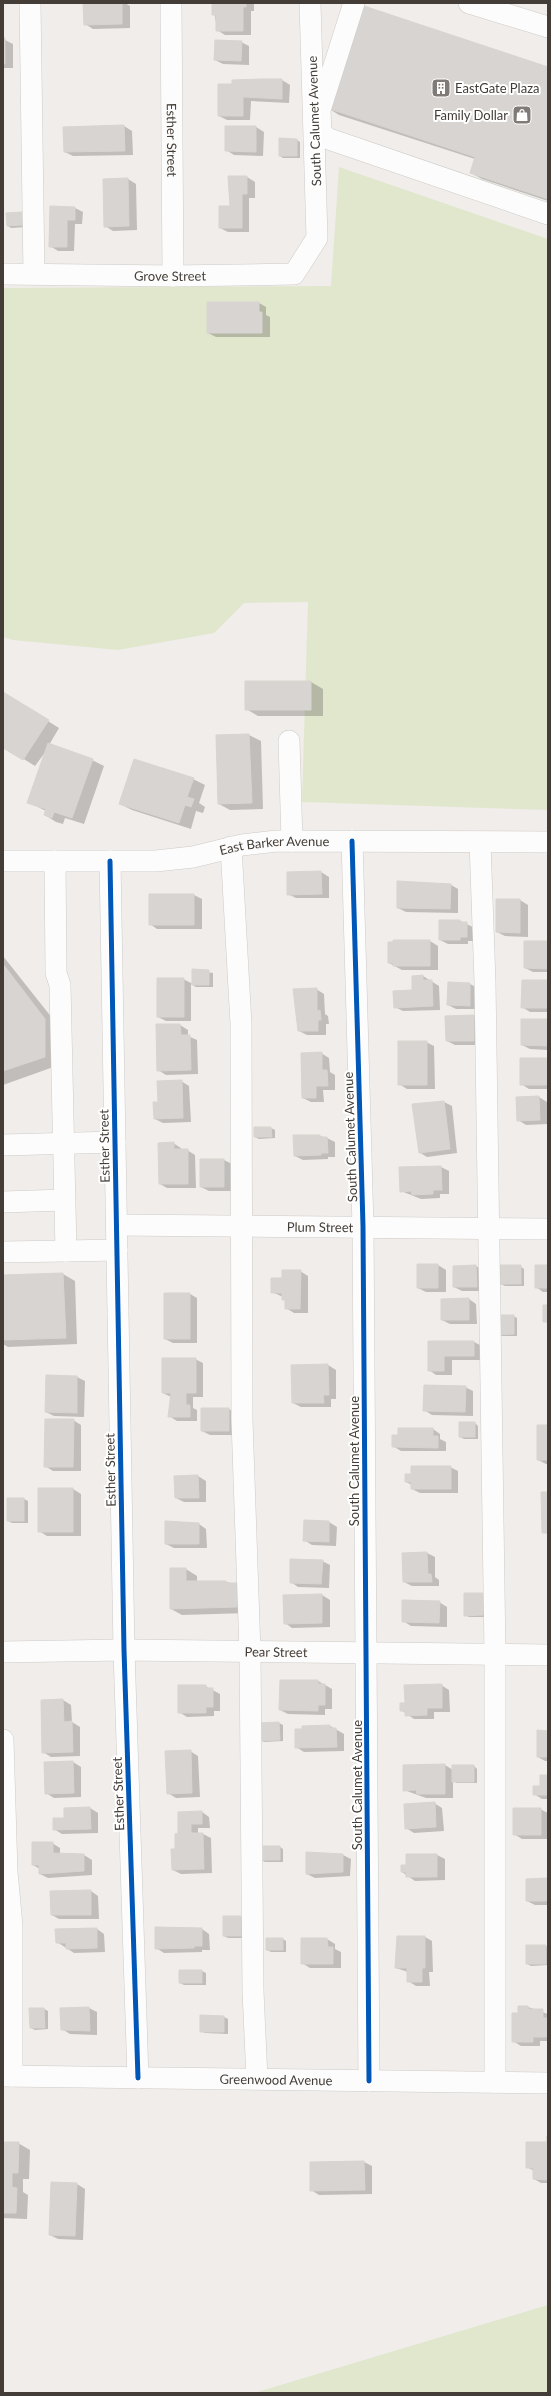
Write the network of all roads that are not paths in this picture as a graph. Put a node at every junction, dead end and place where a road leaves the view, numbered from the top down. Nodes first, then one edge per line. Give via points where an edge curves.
1 (30, 3) edge
2 (171, 3) edge
3 (310, 3) edge
4 (354, 3) edge
5 (475, 4) edge
6 (526, 11) edge
7 (548, 27) edge
8 (548, 214) edge
9 (318, 238) joint
10 (3, 274) edge
11 (34, 274) junction
12 (173, 276) junction
13 (289, 741) dead end
14 (292, 840) junction
15 (352, 841) junction
16 (480, 842) junction
17 (548, 842) edge
18 (231, 847) junction
19 (3, 861) edge
20 (55, 861) junction
21 (110, 861) junction
22 (115, 1142) junction
23 (63, 1143) junction
24 (3, 1145) edge
25 (64, 1200) junction
26 (3, 1202) edge
27 (117, 1225) junction
28 (243, 1226) junction
29 (364, 1226) junction
30 (487, 1228) junction
31 (548, 1229) edge
32 (117, 1250) junction
33 (66, 1251) junction
34 (3, 1252) edge
35 (124, 1650) junction
36 (3, 1652) edge
37 (250, 1652) junction
38 (367, 1653) junction
39 (495, 1654) junction
40 (548, 1655) edge
41 (3, 1740) edge
42 (7, 2076) edge
43 (138, 2078) junction
44 (257, 2079) junction
45 (369, 2081) junction
46 (495, 2082) junction
47 (548, 2083) edge

1 - 11 street
2 - 12 street, Esther Street
3 - 9 street, South Calumet Avenue
4 - 8 street via 320,110 322,134 328,139
5 - 6 street
6 - 7 street
9 - 12 street, Grove Street via 294,274
10 - 11 street, Grove Street
11 - 12 street, Grove Street
13 - 14 street
14 - 15 street, East Barker Avenue
14 - 18 street, East Barker Avenue
15 - 16 street, East Barker Avenue
15 - 29 street, South Calumet Avenue
16 - 17 street, East Barker Avenue
16 - 30 street via 485,982
18 - 21 street, East Barker Avenue via 193,857 156,861
18 - 28 street via 241,1024
19 - 20 street, East Barker Avenue
20 - 21 street, East Barker Avenue
20 - 23 street via 56,973 60,985
21 - 22 street, Esther Street
22 - 23 street
22 - 27 street, Esther Street
23 - 24 street
23 - 25 street
25 - 26 street
25 - 33 street
27 - 28 street, Plum Street
27 - 32 street, Esther Street
28 - 29 street, Plum Street
28 - 37 street via 242,1420
29 - 30 street, Plum Street
29 - 38 street, South Calumet Avenue
30 - 31 street, Plum Street
30 - 39 street
32 - 33 street
32 - 35 street, Esther Street
33 - 34 street
35 - 36 street, Pear Street
35 - 37 street, Pear Street
35 - 43 street, Esther Street
37 - 38 street, Pear Street
37 - 44 street via 253,1991
38 - 39 street, Pear Street
38 - 45 street, South Calumet Avenue
39 - 40 street, Pear Street
39 - 46 street
41 - 42 street via 7,1872 12,1926
42 - 43 street, Greenwood Avenue
43 - 44 street, Greenwood Avenue
44 - 45 street, Greenwood Avenue
45 - 46 street, Greenwood Avenue
46 - 47 street, Greenwood Avenue

